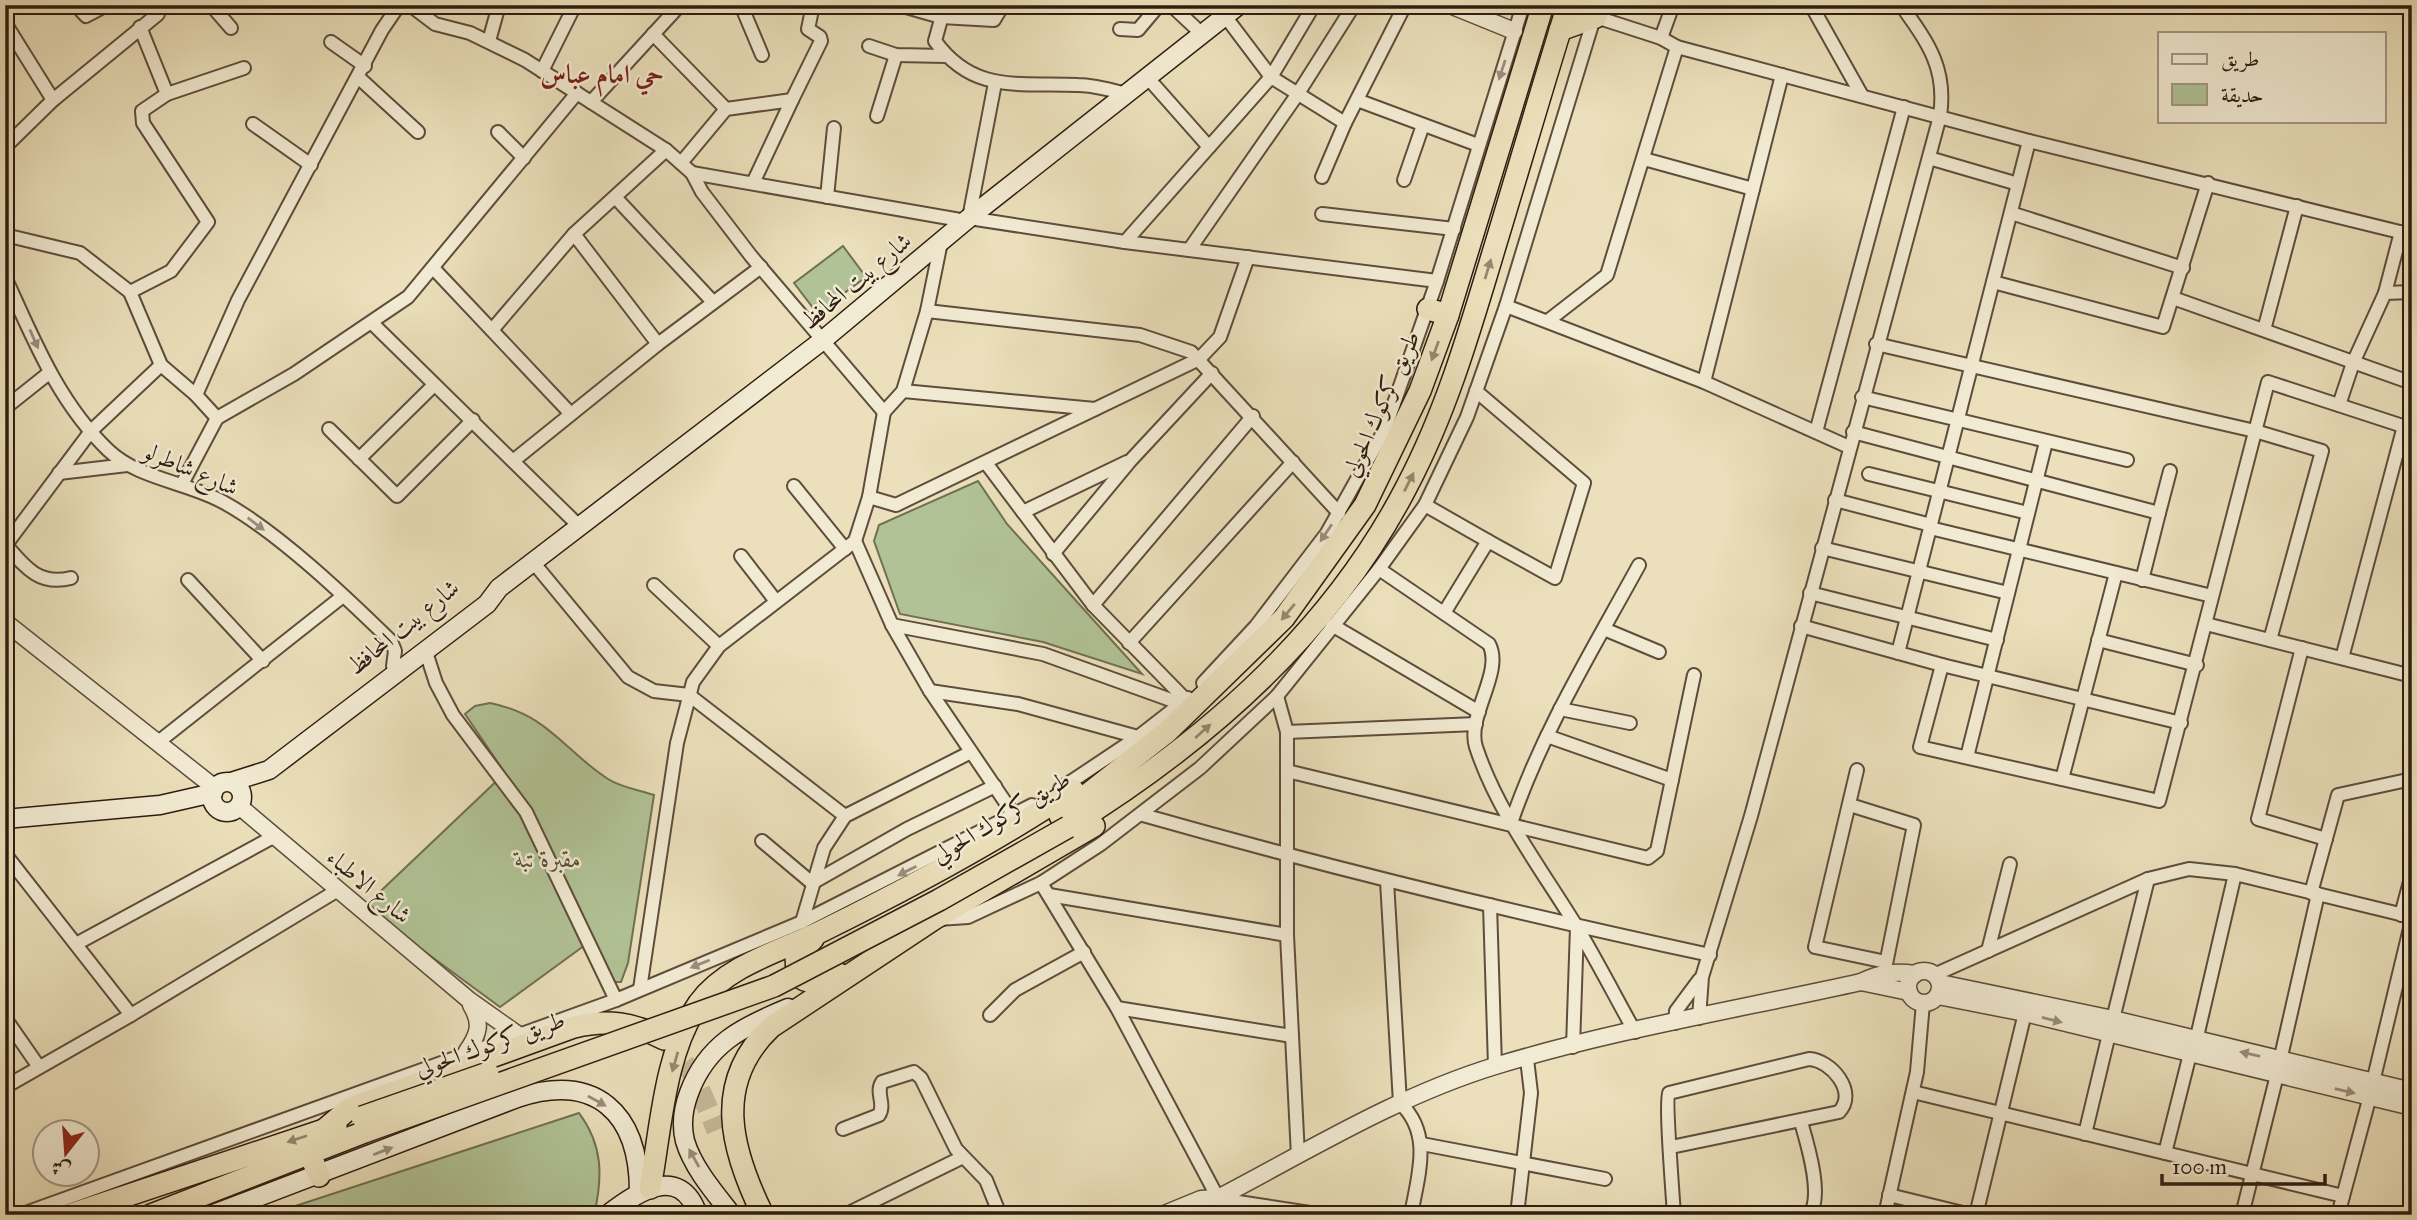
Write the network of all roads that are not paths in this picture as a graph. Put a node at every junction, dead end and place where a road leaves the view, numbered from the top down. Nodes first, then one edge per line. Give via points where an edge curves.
1 (76, 5) edge
2 (158, 5) edge
3 (211, 5) edge
4 (399, 5) edge
5 (410, 5) edge
6 (499, 5) edge
7 (575, 5) edge
8 (680, 5) edge
9 (741, 5) edge
10 (813, 5) edge
11 (899, 5) edge
12 (1003, 5) edge
13 (1159, 5) edge
14 (1171, 5) edge
15 (1314, 5) edge
16 (1354, 5) edge
17 (1405, 5) edge
18 (1450, 5) edge
19 (1523, 5) edge
20 (1543, 5) edge
21 (1568, 5) edge
22 (1673, 5) edge
23 (1811, 5) edge
24 (1901, 5) edge
25 (105, 6) edge
26 (1597, 8) edge
27 (943, 11) edge
28 (1232, 11) edge
29 (5, 23) edge
30 (139, 27) junction
31 (230, 28) dead end
32 (1120, 29) dead end
33 (1560, 30) junction
34 (1514, 31) junction
35 (653, 34) junction
36 (1202, 34) junction
37 (1661, 38) junction
38 (489, 41) junction
39 (331, 42) dead end
40 (869, 46) dead end
41 (1677, 47) junction
42 (762, 55) dead end
43 (896, 55) junction
44 (946, 56) junction
45 (244, 68) dead end
46 (361, 71) junction
47 (542, 71) junction
48 (1782, 75) junction
49 (1147, 77) junction
50 (1271, 77) junction
51 (995, 83) junction
52 (577, 93) junction
53 (167, 94) junction
54 (1126, 94) junction
55 (1861, 94) junction
56 (1297, 96) junction
57 (53, 100) junction
58 (792, 100) junction
59 (1357, 100) junction
60 (592, 102) junction
61 (1904, 107) junction
62 (726, 109) junction
63 (877, 116) dead end
64 (1940, 116) junction
65 (1345, 123) junction
66 (253, 124) dead end
67 (1423, 125) junction
68 (834, 128) dead end
69 (418, 132) dead end
70 (498, 132) dead end
71 (2029, 141) junction
72 (1478, 145) junction
73 (5, 147) edge
74 (1209, 147) junction
75 (666, 150) junction
76 (524, 158) junction
77 (1929, 158) junction
78 (1644, 159) junction
79 (681, 163) junction
80 (310, 164) junction
81 (692, 173) junction
82 (1322, 177) dead end
83 (1404, 180) dead end
84 (2208, 183) junction
85 (753, 184) junction
86 (2018, 184) junction
87 (1477, 186) junction
88 (1753, 189) junction
89 (615, 197) junction
90 (827, 197) junction
91 (2297, 206) junction
92 (2011, 213) junction
93 (1322, 214) dead end
94 (968, 220) junction
95 (1454, 229) junction
96 (574, 234) junction
97 (2406, 234) edge
98 (5, 235) edge
99 (941, 242) junction
100 (1125, 242) junction
101 (1189, 250) junction
102 (1248, 257) junction
103 (761, 267) junction
104 (2183, 268) junction
105 (434, 269) junction
106 (5, 277) edge
107 (1437, 281) junction
108 (1993, 282) junction
109 (130, 292) junction
110 (2412, 292) edge
111 (2385, 293) junction
112 (2173, 298) junction
113 (713, 302) junction
114 (1506, 306) junction
115 (927, 311) junction
116 (1438, 312) junction
117 (1549, 320) junction
118 (372, 323) junction
119 (492, 330) junction
120 (2264, 330) junction
121 (823, 340) junction
122 (658, 344) junction
123 (1877, 344) junction
124 (1199, 359) junction
125 (2353, 363) junction
126 (161, 366) junction
127 (1971, 367) junction
128 (49, 373) junction
129 (1212, 373) junction
130 (1704, 382) junction
131 (2412, 383) edge
132 (434, 385) junction
133 (904, 391) junction
134 (1476, 391) junction
135 (196, 395) junction
136 (1862, 397) junction
137 (2339, 405) junction
138 (5, 408) edge
139 (1097, 410) junction
140 (884, 412) junction
141 (571, 414) junction
142 (1253, 416) junction
143 (217, 418) junction
144 (473, 420) junction
145 (1957, 421) junction
146 (2408, 428) edge
147 (329, 429) dead end
148 (91, 431) junction
149 (2255, 431) junction
150 (1816, 432) junction
151 (1853, 432) junction
152 (2046, 442) junction
153 (1849, 447) junction
154 (1948, 457) junction
155 (359, 459) junction
156 (1131, 460) junction
157 (2127, 460) dead end
158 (513, 461) junction
159 (1293, 462) junction
160 (986, 463) junction
161 (127, 465) junction
162 (2170, 471) dead end
163 (59, 473) junction
164 (1869, 474) dead end
165 (2037, 481) junction
166 (182, 484) junction
167 (794, 486) dead end
168 (1939, 493) junction
169 (869, 498) junction
170 (1835, 499) junction
171 (1365, 505) junction
172 (1425, 505) junction
173 (1023, 512) junction
174 (1339, 513) junction
175 (2028, 513) junction
176 (2159, 513) junction
177 (1388, 519) junction
178 (580, 527) junction
179 (1930, 527) junction
180 (1488, 541) junction
181 (850, 545) junction
182 (6, 546) edge
183 (1822, 548) junction
184 (2019, 550) junction
185 (1053, 554) junction
186 (741, 556) dead end
187 (533, 562) junction
188 (1639, 565) dead end
189 (1378, 569) junction
190 (1918, 573) junction
191 (2116, 573) junction
192 (71, 578) dead end
193 (188, 580) dead end
194 (2142, 580) junction
195 (1302, 581) junction
196 (654, 585) dead end
197 (499, 588) junction
198 (1810, 593) junction
199 (2008, 593) junction
200 (343, 596) junction
201 (2212, 596) junction
202 (775, 600) junction
203 (1093, 605) junction
204 (1444, 614) junction
205 (1907, 618) junction
206 (5, 622) edge
207 (2206, 624) junction
208 (892, 625) junction
209 (1332, 625) junction
210 (1801, 626) junction
211 (1604, 629) junction
212 (1997, 639) junction
213 (2098, 640) junction
214 (2270, 640) junction
215 (1129, 643) junction
216 (719, 646) junction
217 (2302, 648) junction
218 (426, 652) junction
219 (1659, 652) dead end
220 (1898, 653) junction
221 (2342, 658) junction
222 (263, 662) junction
223 (1942, 665) junction
224 (2197, 665) junction
225 (393, 666) junction
226 (1693, 676) dead end
227 (1988, 676) junction
228 (2412, 676) edge
229 (930, 691) junction
230 (688, 695) junction
231 (1277, 696) junction
232 (2081, 699) junction
233 (1184, 702) junction
234 (1560, 709) junction
235 (343, 711) junction
236 (1478, 718) junction
237 (1630, 723) dead end
238 (2181, 723) junction
239 (1167, 732) junction
240 (1287, 732) junction
241 (1547, 736) junction
242 (1138, 737) junction
243 (157, 743) junction
244 (1181, 751) junction
245 (971, 752) junction
246 (1967, 757) junction
247 (269, 770) junction
248 (1857, 770) dead end
249 (1287, 771) junction
250 (2062, 779) junction
251 (2412, 779) edge
252 (1672, 780) junction
253 (995, 786) junction
254 (219, 793) junction
255 (241, 803) junction
256 (1850, 805) junction
257 (1014, 815) junction
258 (1143, 815) junction
259 (845, 816) junction
260 (5, 819) edge
261 (1064, 821) junction
262 (1511, 823) junction
263 (275, 836) junction
264 (2326, 839) junction
265 (762, 841) dead end
266 (5, 855) edge
267 (1287, 855) junction
268 (2010, 863) dead end
269 (2235, 874) junction
270 (2412, 874) edge
271 (2148, 879) junction
272 (1387, 881) junction
273 (812, 883) junction
274 (1041, 883) junction
275 (338, 890) junction
276 (2314, 893) junction
277 (1049, 895) junction
278 (1490, 905) junction
279 (850, 908) junction
280 (2408, 917) edge
281 (934, 919) junction
282 (802, 922) junction
283 (1577, 927) junction
284 (823, 930) junction
285 (1287, 935) junction
286 (76, 944) junction
287 (1988, 951) junction
288 (1084, 953) junction
289 (1710, 954) junction
290 (877, 956) junction
291 (1885, 968) junction
292 (1915, 974) junction
293 (1702, 976) junction
294 (1861, 982) junction
295 (640, 989) junction
296 (1934, 989) junction
297 (1909, 992) junction
298 (814, 998) junction
299 (469, 1000) junction
300 (616, 1000) junction
301 (1118, 1008) junction
302 (2025, 1013) junction
303 (990, 1014) dead end
304 (131, 1015) junction
305 (5, 1018) edge
306 (1699, 1018) junction
307 (1675, 1023) junction
308 (2111, 1026) junction
309 (1635, 1032) junction
310 (517, 1034) junction
311 (1292, 1036) junction
312 (664, 1039) tunnel mouth
313 (1573, 1047) junction
314 (2193, 1047) junction
315 (467, 1051) junction
316 (1527, 1059) junction
317 (1495, 1066) junction
318 (39, 1067) junction
319 (2278, 1068) junction
320 (5, 1087) edge
321 (2372, 1089) junction
322 (2412, 1091) edge
323 (1913, 1092) junction
324 (1399, 1103) junction
325 (2412, 1107) edge
326 (2001, 1114) junction
327 (1801, 1122) junction
328 (364, 1124) junction
329 (844, 1129) dead end
330 (324, 1130) junction
331 (717, 1130) tunnel mouth
332 (2085, 1134) junction
333 (1422, 1144) junction
334 (1671, 1147) junction
335 (2165, 1153) junction
336 (310, 1154) junction
337 (1298, 1156) junction
338 (963, 1157) junction
339 (1524, 1165) junction
340 (2250, 1174) junction
341 (319, 1176) junction
342 (1605, 1179) dead end
343 (645, 1190) junction
344 (1889, 1195) junction
345 (2343, 1196) junction
346 (719, 1198) junction
347 (1218, 1198) junction
348 (698, 1214) edge
349 (20, 1215) edge
350 (69, 1215) edge
351 (151, 1215) edge
352 (211, 1215) edge
353 (607, 1215) edge
354 (732, 1215) edge
355 (750, 1215) edge
356 (763, 1215) edge
357 (845, 1215) edge
358 (1000, 1215) edge
359 (1162, 1215) edge
360 (1205, 1215) edge
361 (1244, 1215) edge
362 (1323, 1215) edge
363 (1412, 1215) edge
364 (1517, 1215) edge
365 (1674, 1215) edge
366 (1809, 1215) edge
367 (1885, 1215) edge
368 (1973, 1215) edge
369 (2242, 1215) edge
370 (2338, 1215) edge

1 - 25 street via 86,16
2 - 30 street via 158,14
3 - 31 street
4 - 46 street
5 - 38 street via 435,24
6 - 38 street
7 - 47 street
8 - 35 street
9 - 42 street
10 - 58 street via 808,29 821,41
11 - 27 street
12 - 27 street via 995,20
13 - 32 street via 1138,30
14 - 36 street
15 - 50 street
16 - 56 street
17 - 59 street
18 - 34 street
19 - 34 street
20 - 87 highway, طريق كركوك الحولي
21 - 33 highway, طريق كركوك الحولي
22 - 37 street
23 - 55 street
24 - 64 street via 1941,73
26 - 33 highway
26 - 37 street
26 - 114 street
27 - 44 street via 935,41
28 - 36 main road, شارع بيت المحافظ
28 - 50 street
29 - 57 street
30 - 53 street
30 - 57 street
177 -> 33 highway, طريق كركوك الحولي via 1421,459 1456,376
34 -> 72 street
35 - 60 street
35 - 62 street
36 - 49 main road, شارع بيت المحافظ
37 - 41 street
38 - 47 street
39 - 46 street
40 - 43 street
41 - 48 street
41 - 78 street
43 - 44 street
43 - 63 street
44 - 51 street
45 - 53 street
46 - 69 street
46 - 80 street
47 - 52 street
48 - 55 street
48 - 88 street
49 - 54 main road, شارع بيت المحافظ
49 - 74 street
50 - 56 street
50 - 74 street
51 - 54 street via 1083,85
51 - 94 street
52 - 60 street
52 - 76 street
53 - 109 street via 142,111 143,123 208,222 171,271
54 - 94 main road, شارع بيت المحافظ
55 - 61 street
56 - 65 street
56 - 101 street
57 - 73 street
58 - 62 street
58 - 85 street
59 - 65 street
59 - 67 street
60 - 75 street
61 - 64 street
61 - 150 street
62 - 79 street
64 - 71 street
64 - 77 street
65 - 82 street
66 - 80 street
67 - 72 street
67 - 83 street
68 - 90 street
70 - 76 street
71 - 84 street
71 - 86 street
72 - 87 street
74 - 100 street
75 - 79 street
75 - 89 street
76 - 105 street
77 - 86 street
77 - 123 street
78 - 88 street
78 - 117 street via 1607,275
79 - 81 street
80 - 135 street via 238,300
81 - 85 street
81 - 103 street via 714,209
84 - 91 street
84 - 104 street
85 - 90 street
86 - 92 street
87 - 95 street
87 - 116 highway, طريق كركوك الحولي
88 - 130 street
89 - 96 street
89 - 113 street
90 - 94 street
91 - 97 street
91 - 120 street
92 - 104 street
92 - 108 street
93 - 95 street
94 - 99 main road, شارع بيت المحافظ
94 - 100 street
95 - 107 street
96 - 119 street
96 - 122 street
97 - 111 street
98 - 109 street via 80,253
99 - 115 street
99 - 121 main road, شارع بيت المحافظ
100 - 101 street
101 - 102 street
102 - 107 street
102 - 124 street via 1220,337
103 - 113 street
103 - 121 street
104 - 112 street
105 - 118 street via 408,297
105 - 119 street
106 -> 128 street, شارع شاطرلو
107 - 116 street
108 - 112 street via 2163,327
108 - 127 street
109 - 126 street
110 - 111 street
111 - 125 street
112 - 120 street
113 - 122 street
114 - 117 street
114 - 134 street
115 - 124 street via 1140,335
115 - 133 street
116 -> 171 highway, طريق كركوك الحولي via 1420,391
116 - 174 street
117 - 130 street
118 - 132 street
118 - 143 street
119 - 141 street
120 - 125 street
121 - 140 street
121 - 178 main road, شارع بيت المحافظ
122 - 141 street
123 - 127 street
123 - 136 street
124 - 129 street
124 - 139 street
125 - 131 street
125 - 137 street
126 - 135 street
126 - 148 street
127 - 145 street
127 - 149 street
128 - 138 street
128 - 148 street, شارع شاطرلو
129 - 142 street
129 - 156 street
130 - 150 street
132 - 144 street
132 - 155 street
133 - 139 street
133 - 140 street
134 - 172 street
134 - 180 street via 1584,483 1555,578
135 - 143 street
136 - 145 street
136 - 151 street
137 - 146 street
137 - 149 street via 2268,382
139 - 160 street
140 - 169 street
141 - 158 street
142 - 159 street
142 - 203 street
143 - 166 street
144 - 155 street via 397,496
144 - 158 street
145 - 152 street
145 - 154 street
146 - 221 street
147 - 155 street
148 - 161 street, شارع شاطرلو
148 - 163 street
149 - 201 street
149 - 214 street via 2322,451
150 - 153 street
151 - 153 street
151 - 154 street
152 - 157 street
152 - 165 street
153 - 170 street
154 - 165 street
154 - 168 street
156 - 173 street
156 - 185 street
158 - 178 street
159 - 174 street
159 - 215 street
160 - 169 street via 896,505
160 - 173 street
161 - 163 street
161 - 166 street, شارع شاطرلو
162 - 176 street
163 - 182 street
164 - 168 street
165 - 175 street
165 - 176 street
166 -> 200 street, شارع شاطرلو via 242,514
167 - 181 street
168 - 175 street
168 - 179 street
169 - 181 street
170 - 179 street
170 - 183 street
171 - 177 highway
171 - 195 highway, طريق كركوك الحولي
172 - 180 street
172 - 189 street
173 - 185 street
174 -> 195 street
175 - 184 street
176 - 194 street
244 -> 177 highway, طريق كركوك الحولي via 1307,634
178 - 187 main road, شارع بيت المحافظ
179 - 184 street
179 - 190 street
180 - 204 street
181 - 202 street
181 - 208 street
182 - 192 street via 31,573 56,582
183 - 190 street
183 - 198 street
184 - 191 street
184 - 199 street
185 - 203 street
186 - 202 street
187 - 197 main road, شارع بيت المحافظ
187 - 230 street via 628,677 654,691
188 - 211 street
189 - 204 street
189 - 209 street
190 - 199 street
190 - 205 street
191 - 194 street
191 - 213 street
193 - 222 street
194 - 201 street
195 - 233 street
195 -> 239 highway, طريق كركوك الحولي via 1284,618
196 - 216 street
197 - 218 main road, شارع بيت المحافظ via 492,599
197 - 225 main road, شارع بيت المحافظ via 485,592
198 - 205 street
198 - 210 street
199 - 212 street
200 - 222 street
200 - 225 street, شارع شاطرلو via 391,641 396,651
201 - 207 street
202 - 216 street
203 - 215 street
204 - 236 street via 1485,639 1493,651
205 - 212 street
205 - 220 street
206 - 243 street
207 - 214 street
207 - 224 street
208 - 229 street
208 - 233 street via 1043,654
209 - 231 street
209 - 236 street
210 - 220 street
210 - 289 street
211 - 219 street
211 - 234 street
212 - 227 street
213 - 224 street
213 - 232 street
214 - 217 street
215 - 233 street
216 - 230 street
217 - 221 street
217 - 264 street via 2258,819
218 - 235 main road, شارع بيت المحافظ
218 - 300 street via 453,715 526,812
220 - 223 street
221 - 228 street
222 - 243 street
223 - 227 street
223 - 246 street via 1920,747
224 - 238 street
225 - 235 main road, شارع بيت المحافظ
226 - 252 street
227 - 232 street
227 - 246 street
229 - 242 street via 1018,704
229 - 245 street
230 - 259 street
230 - 295 street
231 - 240 street
231 - 258 street via 1223,749
232 - 238 street
232 - 250 street
233 - 242 street
234 - 237 street
234 - 241 street
235 - 247 main road, شارع بيت المحافظ
236 - 240 street
236 - 262 street via 1475,744
238 - 250 street via 2159,801
239 - 261 highway, طريق كركوك الحولي
239 - 279 highway via 1023,821
240 - 249 street
241 - 252 street
241 - 262 street
242 - 257 street
243 - 254 street
244 - 261 highway, طريق كركوك الحولي via 1130,789
244 - 281 highway via 1167,774 1119,810
245 - 253 street
245 - 259 street
246 - 250 street
247 - 254 main road, شارع بيت المحافظ
247 - 255 main road, شارع بيت المحافظ
248 - 256 street
249 - 262 street
249 - 267 street
251 - 264 street via 2338,795
252 - 262 street via 1657,851 1648,858
253 - 257 street
253 - 273 street
254 - 255 main road via 240,789
254 - 255 main road, شارع بيت المحافظ via 229,812
254 - 260 main road, شارع بيت المحافظ via 160,805
255 - 263 street, شارع الاطباء
256 - 291 street via 1914,825
256 - 291 street via 1815,947
257 -> 279 street
258 - 267 street
258 - 274 street
259 - 273 street via 824,848
261 - 328 highway, طريق كركوك الحولي, bridge via 765,975
262 - 283 street
263 - 275 street, شارع الاطباء
263 - 286 street
264 - 276 street
265 - 273 street
266 - 286 street
267 - 272 street
267 - 285 street
268 - 287 street
269 - 271 street via 2189,869
269 - 276 street
269 - 314 street
270 - 280 street
271 - 287 street
271 - 308 street
272 - 278 street
272 - 324 street
273 - 282 street
274 - 277 street
274 - 281 street via 968,917
275 - 299 street, شارع الاطباء
275 - 304 street
276 - 280 street
276 - 319 street
277 - 285 street
277 - 288 street
278 - 283 street
278 - 317 street
279 - 282 street
279 - 284 highway
280 - 321 street
281 - 290 highway
282 -> 295 street
283 - 289 street
283 - 309 street
283 - 313 street
284 - 290 highway via 796,956 795,971 804,981 824,980
284 -> 343 highway via 731,974 699,1004 675,1061
285 - 311 street
286 - 304 street
287 - 296 street
288 - 301 street
288 - 303 street via 1015,990
289 - 293 street
290 - 298 highway
291 - 292 street
291 - 294 street
292 - 296 street via 1925,971
292 - 297 street
293 - 306 street
293 - 307 street via 1678,1008
294 - 297 street
294 - 306 street
295 - 300 street
296 - 297 street via 1914,1000
296 - 302 street
296 - 308 street
296 - 323 street
346 -> 298 main road via 685,1141 685,1105 694,1079 711,1053 734,1032
298 - 356 highway via 759,1038 742,1063 736,1086 734,1134
299 - 310 street, شارع الاطباء
299 - 315 street via 479,1023
300 - 310 street
301 - 311 street
301 - 347 street
302 -> 308 street
302 - 326 street
304 - 318 street
305 - 318 street
306 - 307 street
307 - 309 street
308 - 314 street
308 - 332 street
309 - 313 street
310 - 315 street
311 - 337 street
312 - 330 highway via 628,1023 574,1027 350,1108
313 - 316 street
314 - 319 street
314 - 335 street
315 - 349 street
316 - 317 street
316 - 339 street via 1531,1084
317 - 324 street
318 - 320 street
319 - 321 street
319 - 340 street
321 - 322 street
321 - 325 street
321 - 345 street
323 - 326 street
323 - 344 street
324 - 333 street via 1417,1125
324 - 337 street
326 - 332 street
326 - 368 street
327 - 334 street
327 - 334 street via 1839,1112 1844,1105 1840,1079 1819,1060 1669,1093 1665,1102
327 - 366 street via 1813,1177
328 - 330 highway, طريق كركوك الحولي
328 - 336 highway, طريق كركوك الحولي
329 - 338 street via 879,1115 882,1082 914,1072
330 -> 350 highway, طريق كركوك الحولي
331 - 355 highway
332 - 335 street
333 - 339 street
333 - 363 street
334 - 365 street
335 - 340 street
336 - 341 highway
336 - 351 highway, طريق كركوك الحولي
337 - 347 street
338 - 357 street
338 - 358 street via 980,1171
339 - 342 street
339 - 364 street
340 - 345 street
340 - 369 street
341 -> 343 main road via 517,1098 558,1090 579,1092 616,1113 637,1151
341 - 352 main road
343 - 348 main road via 664,1186 682,1192
343 - 353 main road
344 - 367 street
344 - 368 street
345 - 370 street
346 - 348 main road
346 - 354 main road
347 - 359 street via 1201,1199
347 - 360 street
347 - 361 street
347 - 362 street

